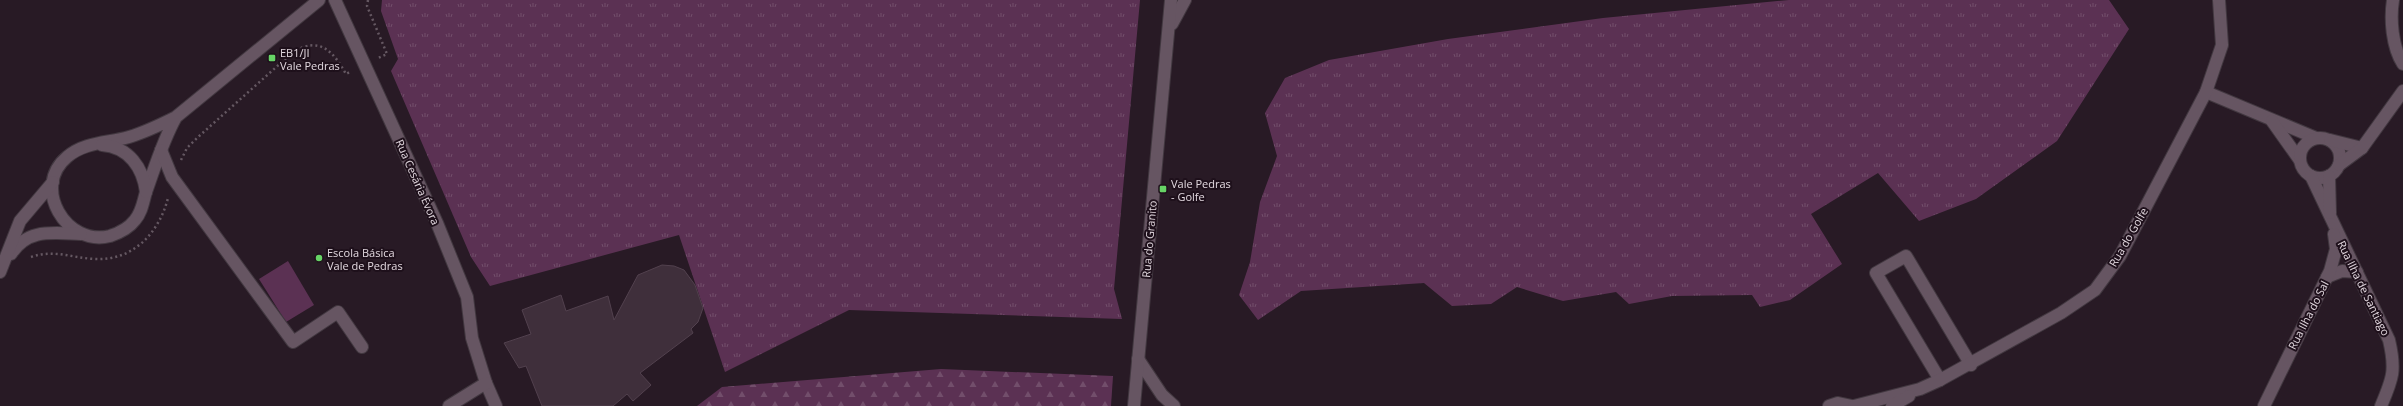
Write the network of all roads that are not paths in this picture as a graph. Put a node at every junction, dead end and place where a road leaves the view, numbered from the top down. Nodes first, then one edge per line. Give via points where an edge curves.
1 (319, 0) edge
2 (335, 0) edge
3 (1171, 0) edge
4 (1185, 0) edge
5 (2219, 0) edge
6 (2393, 0) edge
7 (1168, 31) junction
8 (2403, 64) edge
9 (2403, 91) edge
10 (2206, 92) junction
11 (176, 117) junction
12 (2272, 121) junction
13 (2316, 138) junction
14 (2329, 140) junction
15 (95, 144) junction
16 (2362, 148) junction
17 (161, 150) junction
18 (2299, 159) junction
19 (2339, 165) junction
20 (2311, 176) junction
21 (2329, 176) junction
22 (53, 182) junction
23 (146, 193) junction
24 (2331, 220) junction
25 (84, 234) junction
26 (2357, 272) junction
27 (2327, 276) junction
28 (362, 347) dead end
29 (1138, 360) junction
30 (1971, 365) junction
31 (1940, 380) junction
32 (486, 383) junction
33 (1920, 389) junction
34 (449, 406) edge
35 (496, 406) edge
36 (1134, 406) edge
37 (1174, 406) edge
38 (1829, 406) edge
39 (1853, 406) edge
40 (1892, 406) edge
41 (2264, 406) edge
42 (2381, 406) edge

1 - 11 street
2 - 32 street, Rua Cesária Évora via 467,297 472,338
3 - 7 street, Rua do Granito
4 - 7 street
5 - 10 street, Rua do Golfe via 2222,45
6 - 8 street via 2391,12 2398,55
7 - 29 street, Rua do Granito
9 - 16 street
10 - 12 street
10 - 30 street, Rua do Golfe via 2120,256 2095,290 2061,314
11 - 15 street via 153,130
11 - 17 street
12 - 13 street
12 - 18 street
13 - 14 street
13 - 18 street via 2306,143
14 - 16 street
14 - 19 street via 2338,148 2341,159
15 - 22 street via 80,148 65,158
15 - 23 street via 111,145 125,152 139,166
16 - 19 street
17 - 23 street
17 - 28 street via 172,177 293,342 338,312
18 - 20 street via 2303,169
19 - 21 street
20 - 21 street
20 - 24 street
21 - 24 street
22 - 25 street via 55,206 62,219 74,230
22 - 25 street via 20,221 0,272 19,243 33,235
23 - 25 street via 135,220 122,231 109,236
24 - 26 street, Rua Ilha de Santiago
24 - 27 street, Rua Ilha do Sal via 2336,249
26 - 27 street via 2342,270
26 - 42 street, Rua Ilha de Santiago via 2389,340 2394,364 2389,387
27 - 41 street, Rua Ilha do Sal
29 - 36 street, Rua do Granito
29 - 37 street via 1162,395
30 - 31 street, Rua do Golfe
30 - 31 street via 1906,256 1876,274
31 - 33 street, Rua do Golfe
32 - 34 street
32 - 35 street, Rua Cesária Évora
33 - 39 street, Rua do Golfe
33 - 40 street
38 - 39 street, Rua do Golfe via 1838,403

